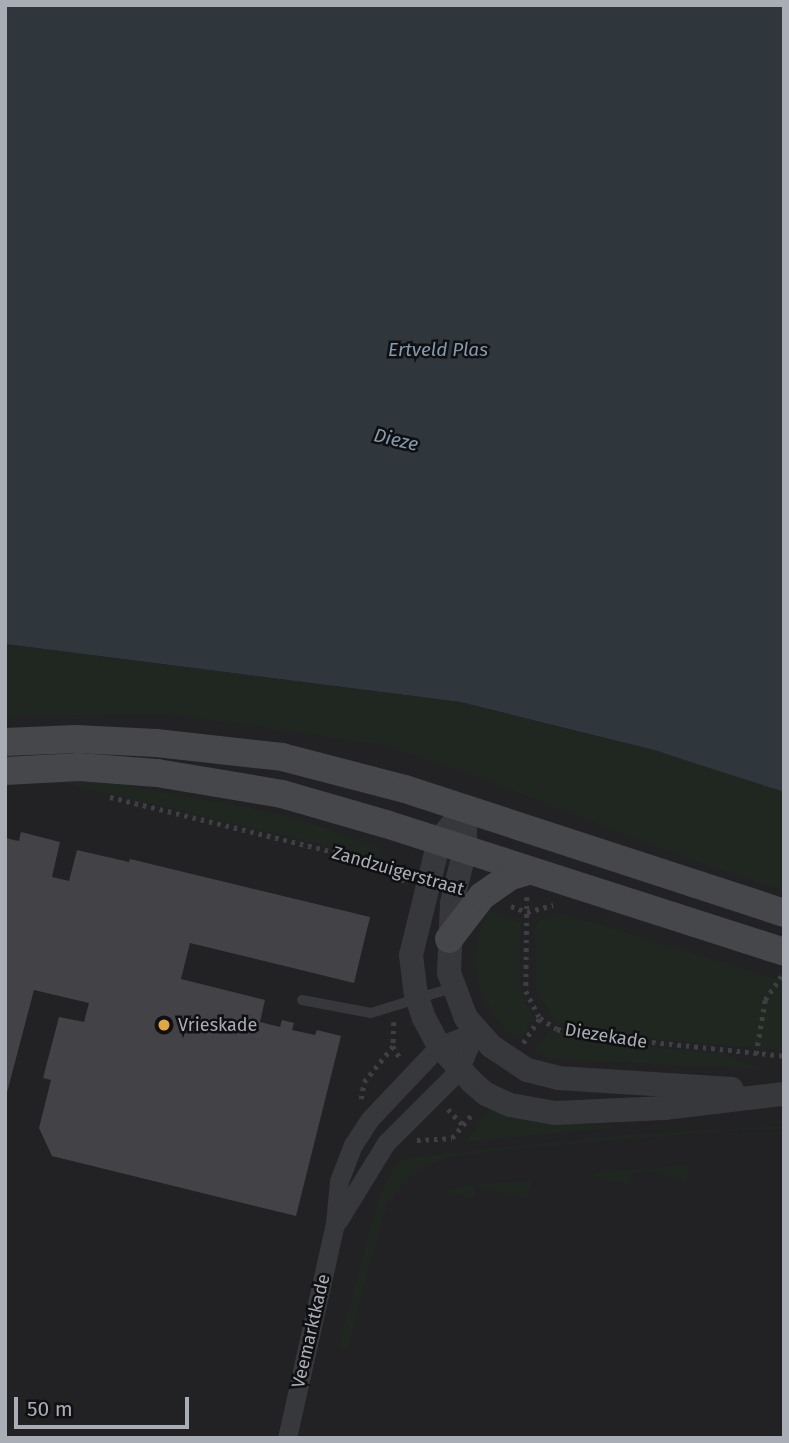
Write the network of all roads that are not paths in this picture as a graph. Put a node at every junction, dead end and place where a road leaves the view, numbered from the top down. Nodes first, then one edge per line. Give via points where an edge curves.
1 (5, 742) edge
2 (5, 771) edge
3 (466, 808) junction
4 (439, 841) junction
5 (466, 849) junction
6 (528, 871) junction
7 (784, 913) edge
8 (449, 939) junction
9 (784, 952) edge
10 (452, 988) junction
11 (418, 999) junction
12 (302, 1000) dead end
13 (476, 1031) junction
14 (439, 1046) junction
15 (459, 1070) junction
16 (784, 1093) edge
17 (335, 1224) junction
18 (287, 1438) edge

1 - 3 main road via 76,738 220,748 341,771
2 - 4 main road via 79,767 218,781 282,794
3 - 4 street
3 - 5 street
3 - 7 main road
4 - 5 main road
4 - 11 street via 412,943
5 - 6 main road
5 - 8 street via 452,903
6 - 8 main road via 511,876 482,896
6 - 9 main road
8 - 10 street
10 - 11 lane
10 - 13 street
11 - 12 lane via 371,1013
11 - 14 street
13 - 14 street, Veemarktkade
13 - 15 street, Veemarktkade
13 - 16 street via 509,1061 558,1078
14 - 15 street
14 - 17 street, Veemarktkade via 370,1119 353,1145 339,1181
15 - 16 street via 486,1094 510,1105 555,1113 664,1108
15 - 17 street, Veemarktkade via 386,1143
17 - 18 street, Veemarktkade

